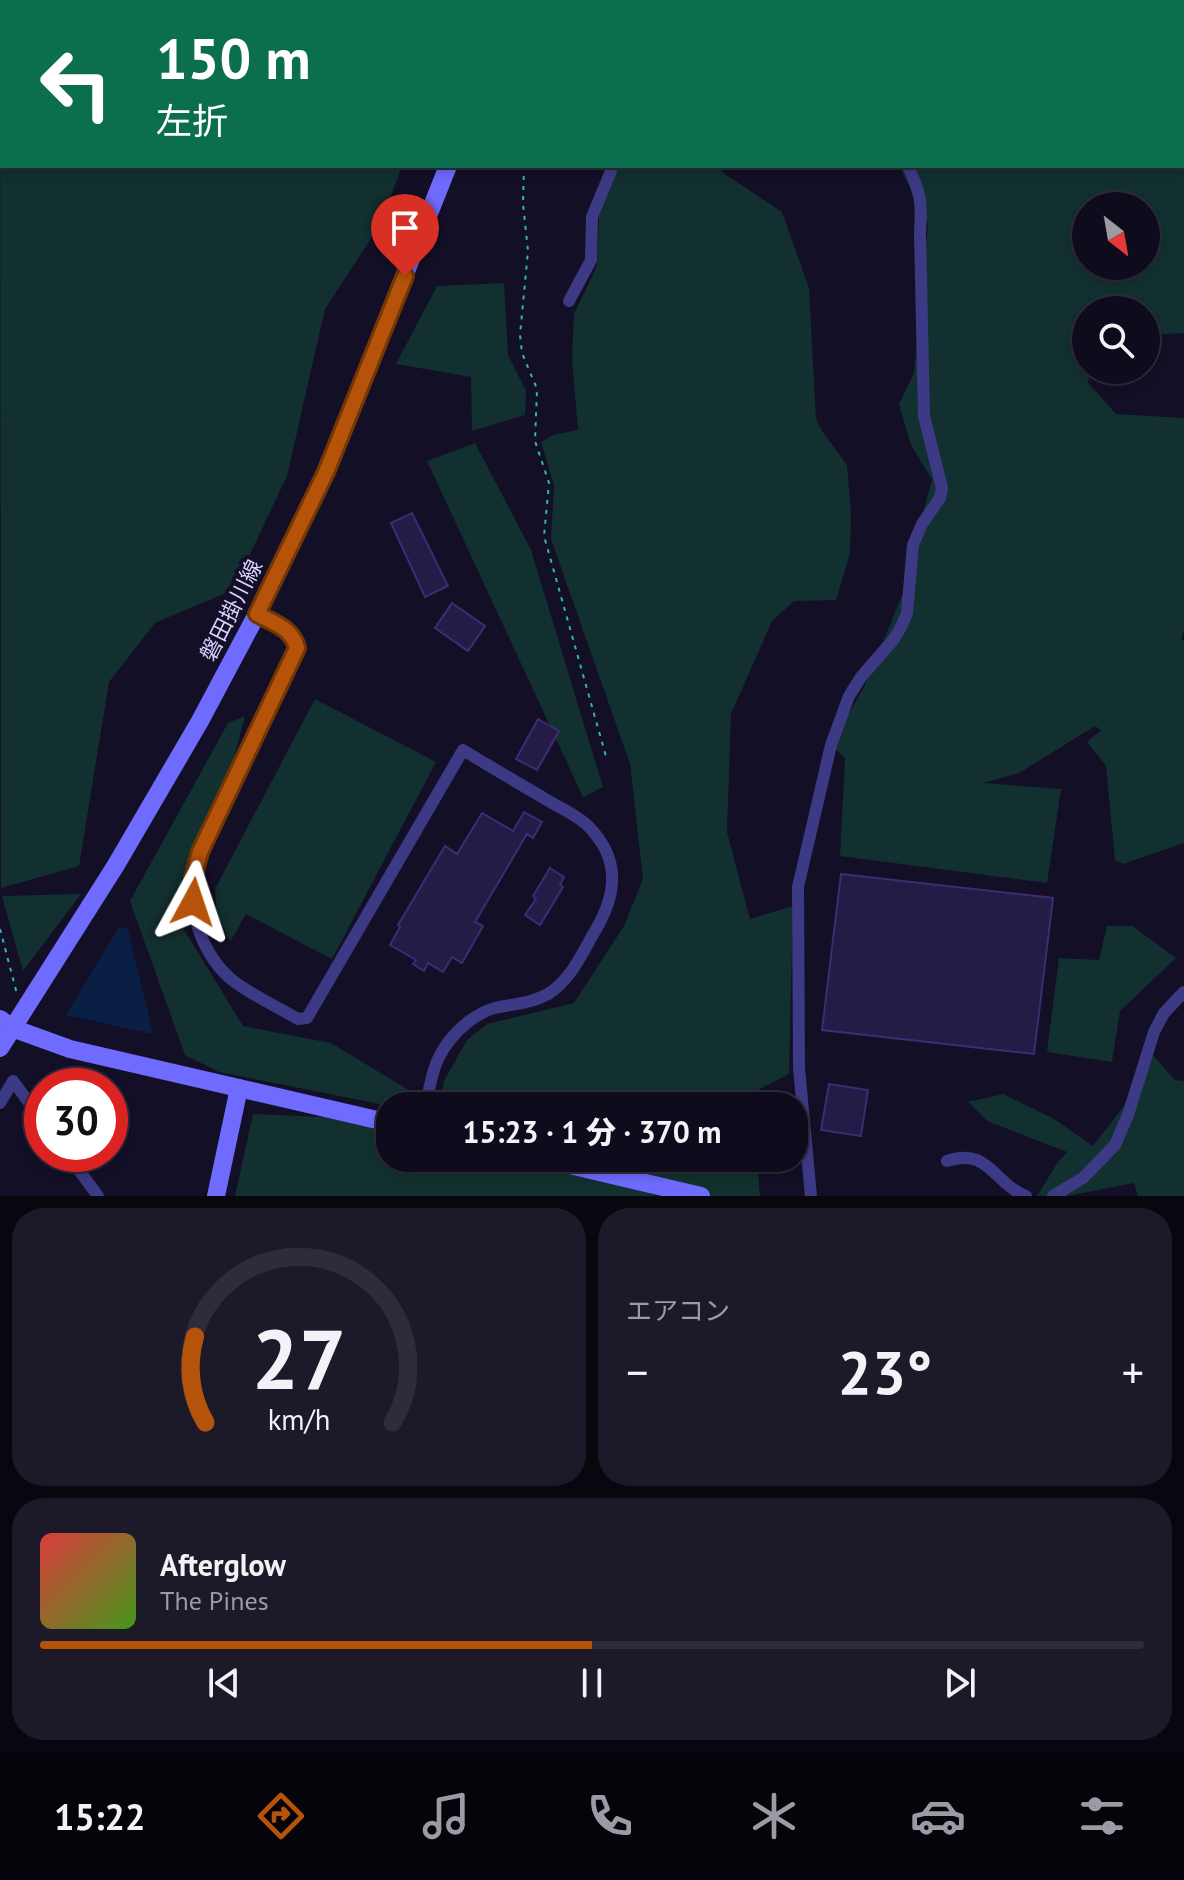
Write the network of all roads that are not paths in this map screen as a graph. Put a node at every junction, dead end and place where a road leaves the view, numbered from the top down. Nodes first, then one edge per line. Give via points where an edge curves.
1 (447, 168) edge
2 (612, 168) edge
3 (909, 168) edge
4 (569, 301) dead end
5 (257, 614) junction
6 (1184, 992) edge
7 (11, 1019) edge
8 (0, 1048) edge
9 (239, 1088) junction
10 (428, 1092) edge
11 (24, 1096) edge
12 (0, 1103) edge
13 (376, 1120) edge
14 (947, 1161) dead end
15 (80, 1172) edge
16 (599, 1172) edge
17 (98, 1196) edge
18 (216, 1196) edge
19 (701, 1196) edge
20 (811, 1196) edge
21 (1026, 1196) edge
22 (1053, 1196) edge

1 - 5 main road, 磐田掛川線 via 326,472
2 - 4 street via 592,217 591,260
3 - 20 street via 922,206 924,416 942,488 913,545 907,613 894,639 849,696 831,745 798,887 799,1068
5 - 7 main road, 磐田掛川線 via 116,865
5 - 10 street via 286,628 297,648 200,852 193,878 203,940 238,984 298,1019 307,1018 463,750 587,824 605,846 613,887 610,901 570,974 548,994 473,1018 442,1048
6 - 22 street via 1154,1032 1115,1145 1083,1178
7 - 8 main road, 磐田掛川線
7 - 9 main road via 70,1049
9 - 13 main road
9 - 18 main road
11 - 12 street via 13,1081
14 - 21 street via 974,1158
15 - 17 street
16 - 19 main road

